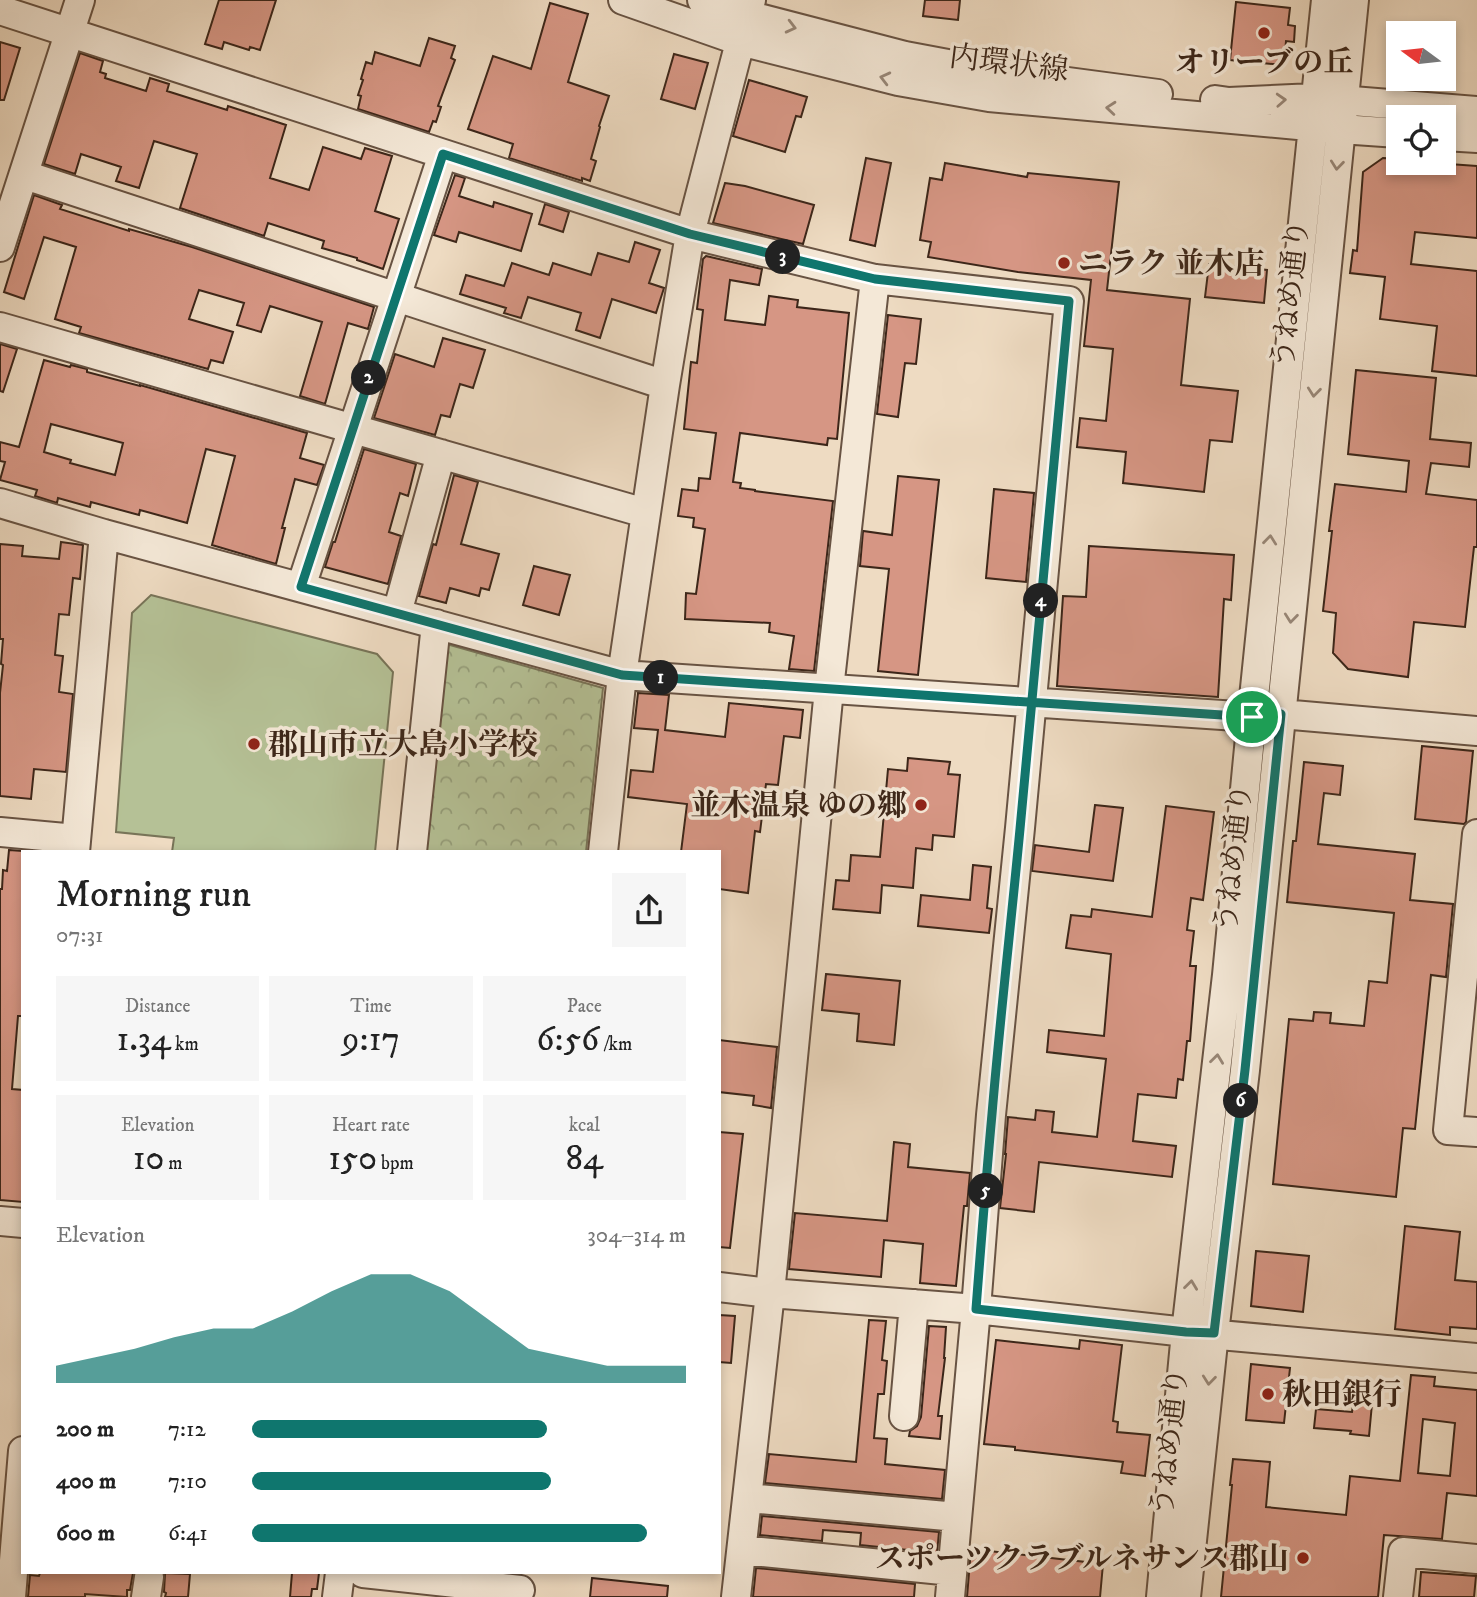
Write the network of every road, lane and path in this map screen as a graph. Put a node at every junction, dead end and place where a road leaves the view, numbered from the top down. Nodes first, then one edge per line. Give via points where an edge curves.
1 (80, 0) edge
2 (624, 0) edge
3 (702, 0) edge
4 (1326, 0) edge
5 (1354, 0) edge
6 (0, 10) edge
7 (746, 19) edge
8 (69, 33) junction
9 (1344, 101) junction
10 (1477, 111) edge
11 (1314, 112) junction
12 (1341, 129) junction
13 (1386, 132) edge
14 (1456, 137) edge
15 (1477, 138) edge
16 (443, 154) junction
17 (24, 175) junction
18 (690, 234) junction
19 (0, 247) edge
20 (875, 279) junction
21 (397, 297) junction
22 (0, 327) edge
23 (665, 385) junction
24 (352, 428) junction
25 (441, 454) junction
26 (0, 503) edge
27 (645, 513) junction
28 (104, 534) junction
29 (301, 587) junction
30 (397, 613) junction
31 (436, 624) junction
32 (622, 675) junction
33 (829, 689) junction
34 (1032, 702) junction
35 (1281, 714) junction
36 (1252, 717) junction
37 (1477, 731) edge
38 (0, 832) edge
39 (1477, 834) edge
40 (76, 846) edge
41 (412, 850) edge
42 (603, 850) edge
43 (1477, 1132) edge
44 (0, 1221) edge
45 (21, 1223) edge
46 (721, 1287) edge
47 (770, 1293) junction
48 (914, 1304) junction
49 (976, 1309) junction
50 (1186, 1332) junction
51 (1214, 1333) junction
52 (1477, 1358) edge
53 (904, 1416) dead end
54 (21, 1461) edge
55 (748, 1498) junction
56 (957, 1517) junction
57 (8, 1529) edge
58 (742, 1550) junction
59 (1477, 1559) edge
60 (340, 1574) edge
61 (374, 1574) edge
62 (951, 1584) edge
63 (520, 1587) edge
64 (11, 1597) edge
65 (337, 1597) edge
66 (736, 1597) edge
67 (1161, 1597) edge
68 (1186, 1597) edge
69 (1398, 1597) edge

1 - 8 street
2 - 7 street, 内環状線
3 - 7 street, 内環状線
4 - 11 street, うねめ通り
5 - 9 street, うねめ通り
6 - 8 street
7 - 11 street, 内環状線 via 898,81 989,97
7 - 18 street
8 - 16 street
8 - 17 street
9 - 10 street, 内環状線
9 - 11 street, 内環状線
9 - 12 street, うねめ通り
11 - 12 street, 内環状線
36 -> 11 street, うねめ通り
12 - 13 street, 内環状線
12 -> 35 street, うねめ通り
14 - 15 street
16 - 18 street
16 - 21 street
17 - 19 street
17 - 21 street
18 - 20 street
18 - 23 street
20 - 33 street
20 - 34 street via 1069,301
21 - 23 street
21 - 24 street
22 - 24 street
23 - 27 street
24 - 25 street
24 - 29 street
25 - 27 street
25 - 30 street
26 - 28 street
27 - 32 street
28 - 29 street
28 - 40 street
29 - 30 street
30 - 31 street
31 - 32 street
31 - 41 street
32 - 33 street
32 - 42 street
33 - 34 street
33 - 47 street
34 - 36 street
34 - 49 street
35 - 36 street
35 - 37 street
35 - 51 street, うねめ通り
50 -> 36 street, うねめ通り
38 - 40 street
39 - 43 street via 1448,1130
44 - 45 street
46 - 47 street
47 - 48 street
47 - 55 street
48 - 49 street
48 - 53 street
49 - 50 street
49 - 56 street
50 - 51 street
50 - 67 street, うねめ通り
51 - 52 street
51 -> 68 street, うねめ通り
54 - 57 street
55 - 56 street
55 - 58 street
56 - 62 street
57 - 64 street
58 - 62 street
58 - 66 street
59 - 69 street via 1403,1552
60 - 65 street
61 - 63 street

